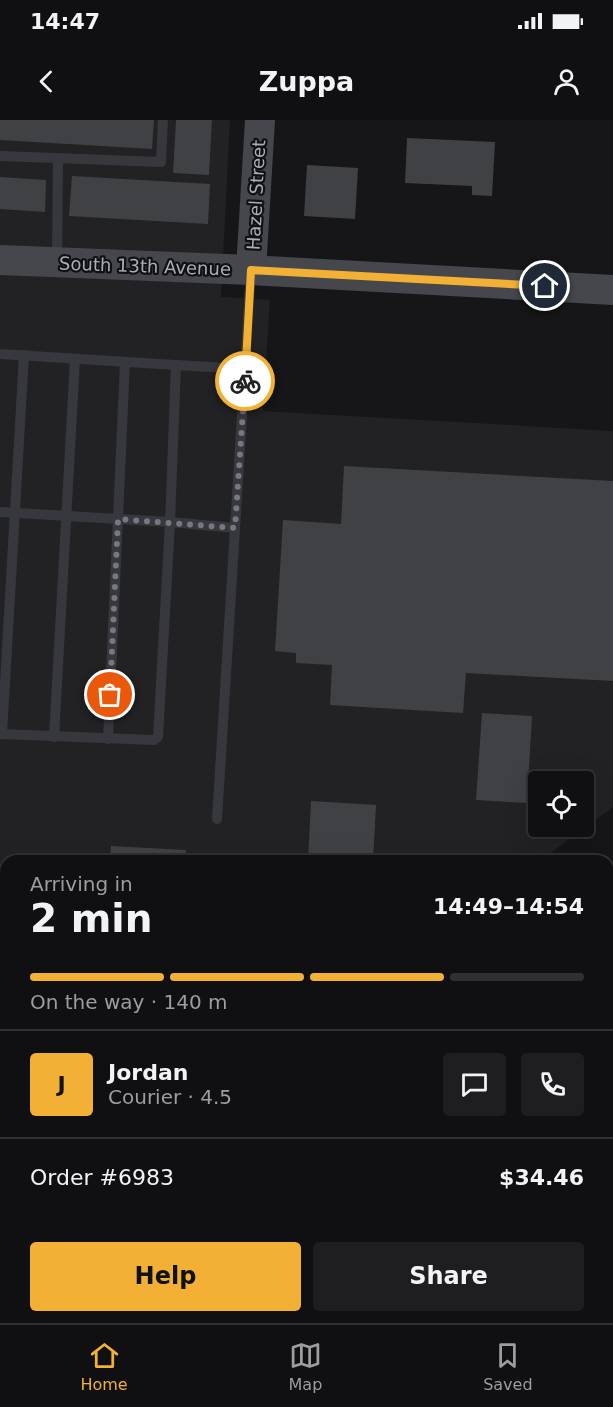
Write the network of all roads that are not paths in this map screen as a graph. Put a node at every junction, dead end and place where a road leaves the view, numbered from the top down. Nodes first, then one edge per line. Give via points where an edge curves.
1 (163, 120) edge
2 (260, 120) edge
3 (0, 156) edge
4 (58, 158) junction
5 (0, 260) edge
6 (57, 263) junction
7 (251, 270) junction
8 (613, 290) edge
9 (0, 354) edge
10 (24, 356) junction
11 (75, 358) junction
12 (125, 362) junction
13 (176, 365) junction
14 (245, 369) junction
15 (0, 512) edge
16 (14, 513) junction
17 (66, 516) junction
18 (118, 519) junction
19 (170, 522) junction
20 (235, 528) junction
21 (1, 734) edge
22 (54, 737) junction
23 (108, 739) junction
24 (217, 819) dead end

1 - 4 lane via 161,162
2 - 7 main road, Hazel Street
3 - 4 lane
4 - 6 lane
5 - 6 main road, South 13th Avenue
6 - 7 main road, South 13th Avenue
7 - 8 main road, South 13th Avenue
7 - 14 lane
9 - 10 lane
10 - 11 lane
10 - 16 lane
11 - 12 lane
11 - 17 lane
12 - 13 lane
12 - 18 lane
13 - 14 lane
13 - 19 lane
14 - 20 lane
15 - 16 lane
16 - 17 lane
16 - 21 lane
17 - 18 lane
17 - 22 lane
18 - 19 lane
18 - 23 lane
19 - 20 lane
19 - 23 lane via 159,735 154,740
20 - 24 lane
21 - 22 lane
22 - 23 lane

